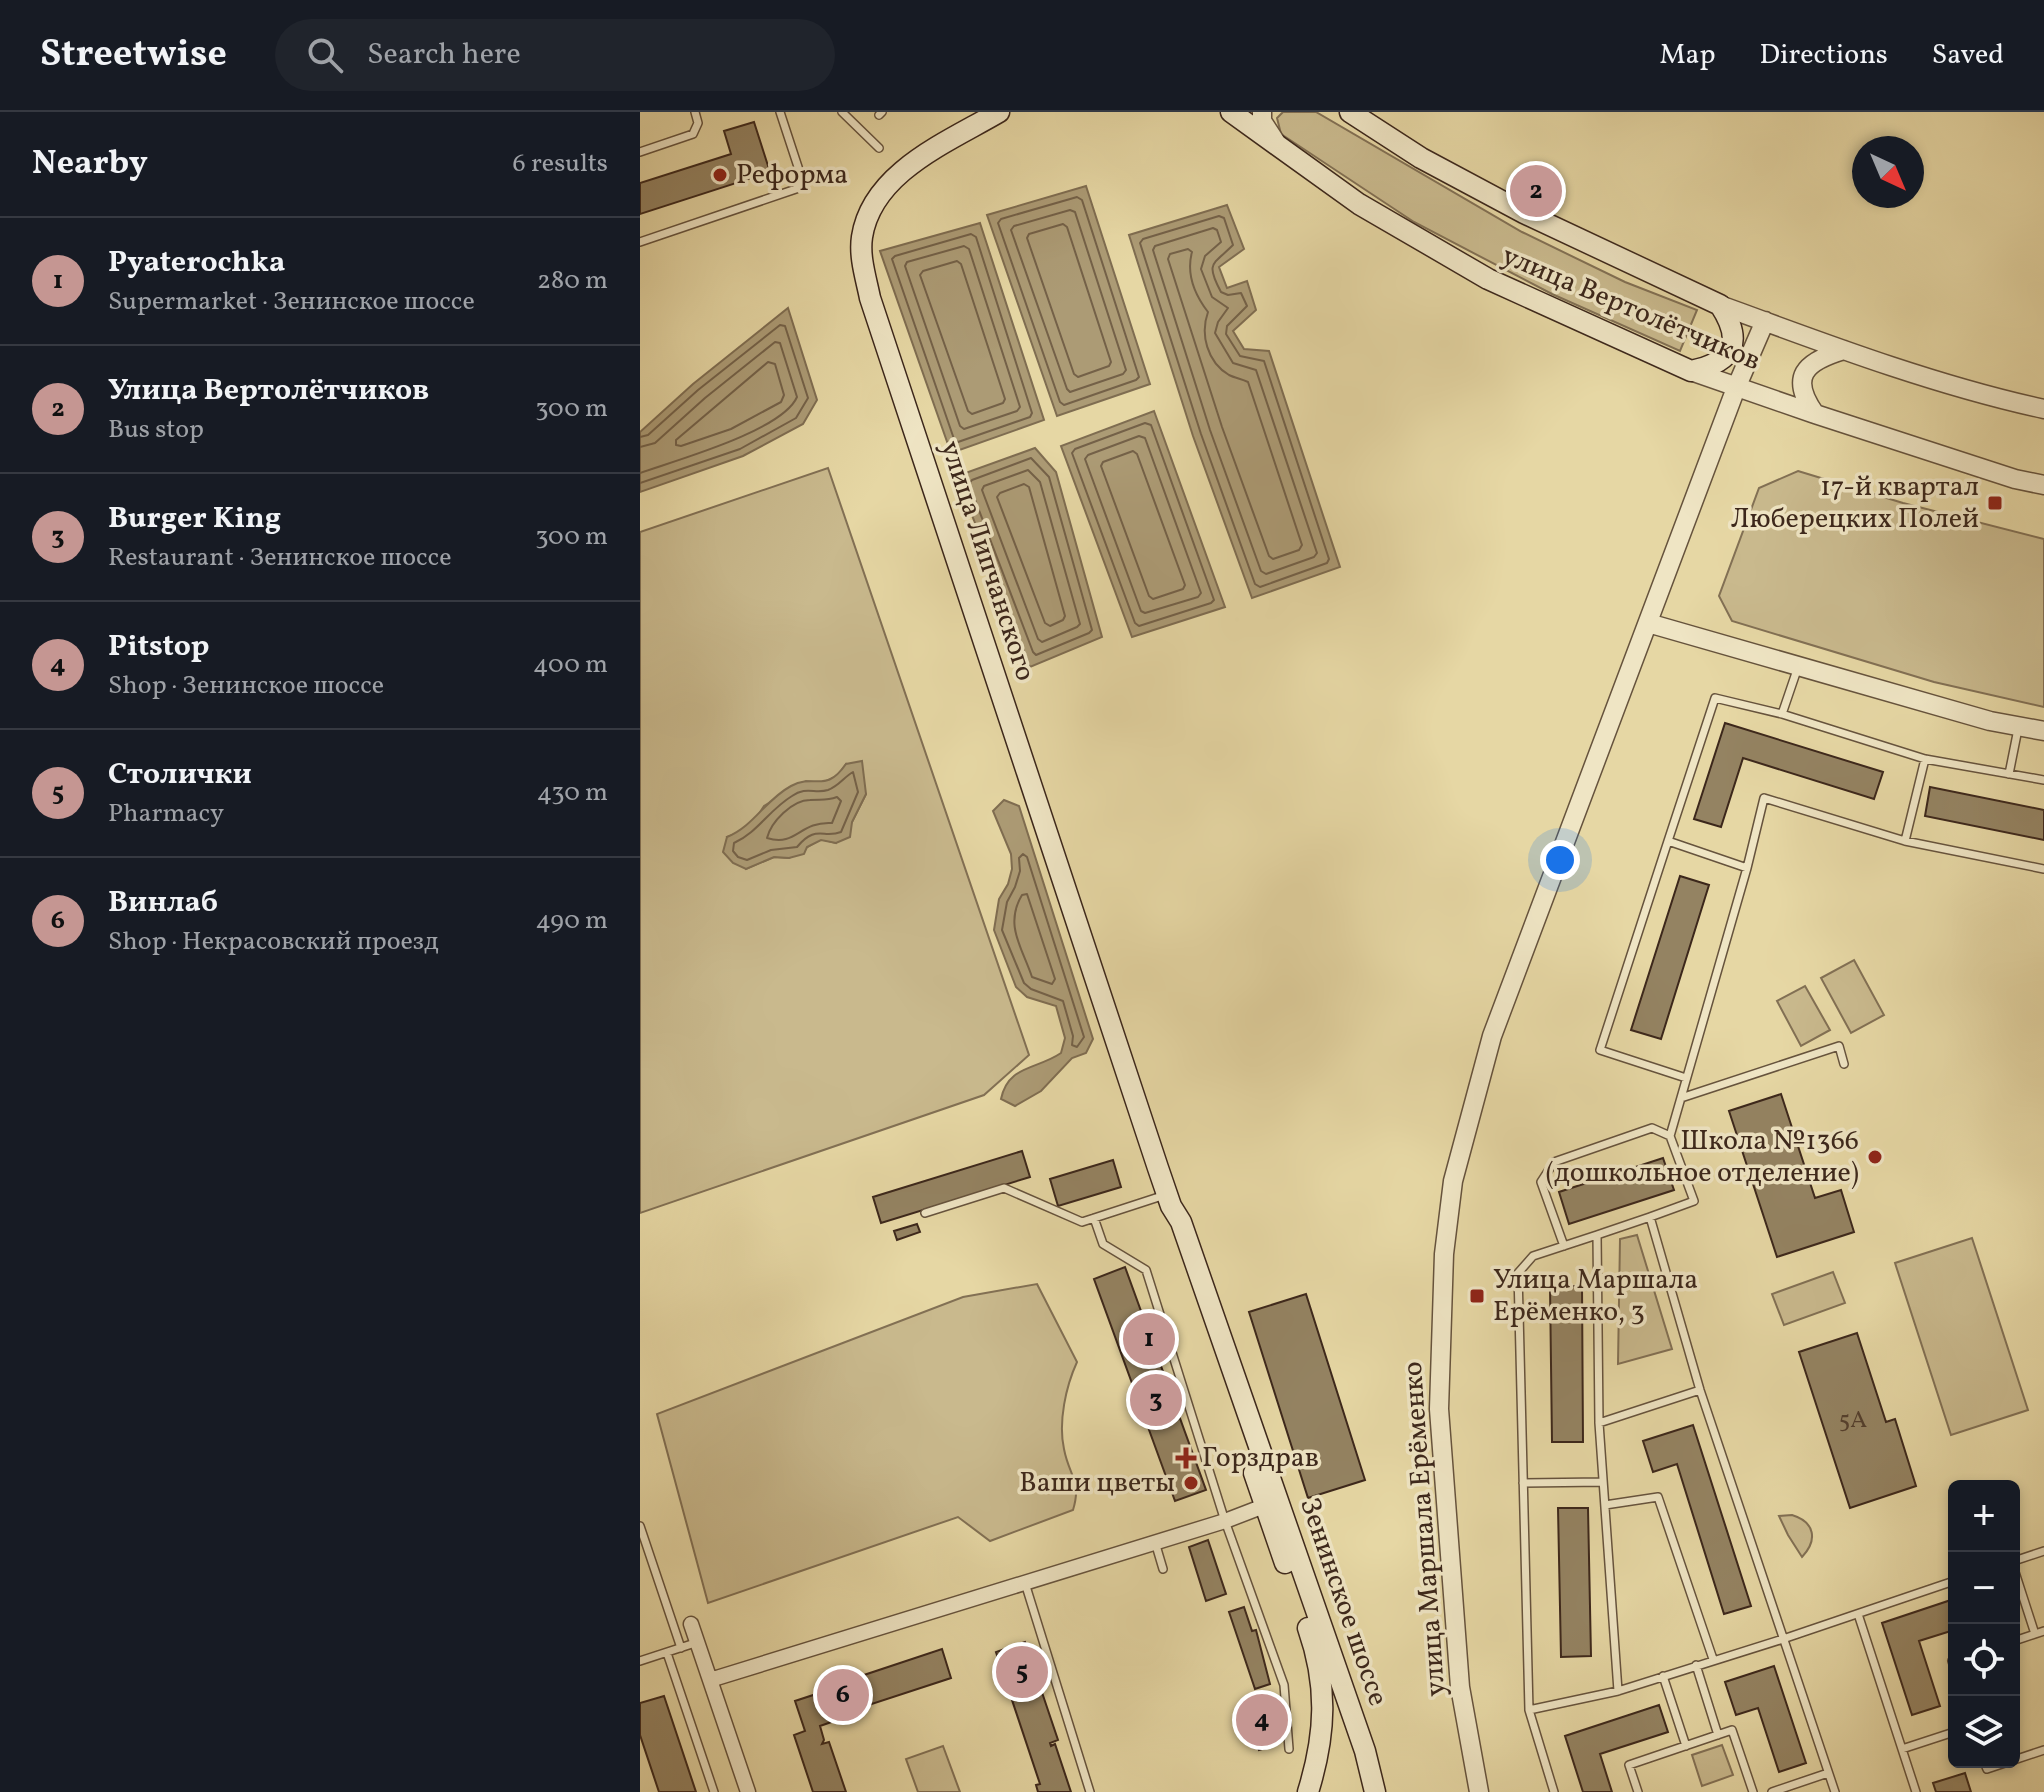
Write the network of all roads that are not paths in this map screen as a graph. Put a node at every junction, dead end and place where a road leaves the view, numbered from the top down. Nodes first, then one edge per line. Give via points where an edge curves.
1 (780, 112) edge
2 (842, 112) edge
3 (999, 112) edge
4 (1231, 112) edge
5 (1262, 112) edge
6 (1350, 112) edge
7 (697, 113) edge
8 (1276, 143) junction
9 (879, 148) dead end
10 (640, 152) edge
11 (640, 242) edge
12 (1720, 305) junction
13 (1765, 321) junction
14 (1844, 350) junction
15 (1691, 371) junction
16 (1736, 388) junction
17 (2044, 409) edge
18 (1815, 414) junction
19 (2044, 485) edge
20 (1648, 623) junction
21 (1798, 667) junction
22 (1782, 714) junction
23 (2019, 726) junction
24 (2044, 731) edge
25 (1925, 759) junction
26 (2009, 774) junction
27 (2044, 780) edge
28 (1668, 841) junction
29 (1905, 841) junction
30 (1747, 868) junction
31 (2044, 869) edge
32 (1844, 1064) dead end
33 (1686, 1078) junction
34 (1131, 1083) joint
35 (1681, 1098) junction
36 (1670, 1136) junction
37 (1169, 1200) junction
38 (925, 1213) dead end
39 (1650, 1217) junction
40 (1094, 1218) junction
41 (1597, 1235) junction
42 (1564, 1246) junction
43 (1700, 1390) junction
44 (1599, 1423) junction
45 (1603, 1482) junction
46 (1523, 1483) junction
47 (1605, 1505) junction
48 (1264, 1506) junction
49 (1225, 1521) junction
50 (640, 1526) edge
51 (1155, 1542) junction
52 (2044, 1551) edge
53 (2020, 1559) edge
54 (1163, 1569) dead end
55 (1025, 1583) junction
56 (1948, 1583) edge
57 (2020, 1588) edge
58 (1858, 1614) junction
59 (691, 1624) dead end
60 (2044, 1631) edge
61 (2035, 1634) junction
62 (1783, 1639) junction
63 (2020, 1639) edge
64 (698, 1642) junction
65 (681, 1648) junction
66 (667, 1653) junction
67 (1713, 1659) junction
68 (640, 1661) edge
69 (1696, 1665) junction
70 (1663, 1676) junction
71 (710, 1680) junction
72 (1618, 1691) junction
73 (1529, 1710) junction
74 (1948, 1734) edge
75 (1718, 1735) junction
76 (1686, 1746) junction
77 (1289, 1749) dead end
78 (1902, 1749) junction
79 (2044, 1750) edge
80 (2020, 1758) edge
81 (1828, 1773) junction
82 (714, 1792) edge
83 (748, 1792) edge
84 (1090, 1792) edge
85 (1308, 1792) edge
86 (1375, 1792) edge
87 (1479, 1792) edge
88 (1554, 1792) edge
89 (1638, 1792) edge
90 (1753, 1792) edge
91 (1772, 1792) edge
92 (1835, 1792) edge
93 (1916, 1792) edge

1 - 11 lane via 800,173 796,189
2 - 9 lane
3 - 34 main road, улица Липчанского via 892,181 869,212 862,262
4 - 8 main road, улица Вертолётчиков
5 - 8 street
6 - 12 main road, улица Вертолётчиков via 1421,158 1524,213
7 - 10 lane via 693,134
8 - 15 main road, улица Вертолётчиков via 1359,204 1488,279
12 - 13 street, улица Вертолётчиков
12 - 15 main road via 1733,325 1733,340 1725,358
13 - 14 street, улица Вертолётчиков
13 - 16 street, улица Маршала Ерёменко
14 - 17 street, улица Вертолётчиков
14 - 18 street via 1808,367 1801,383 1803,397
15 - 16 street, улица Вертолётчиков
16 - 18 street, улица Вертолётчиков
16 - 20 street, улица Маршала Ерёменко
18 - 19 street, улица Вертолётчиков
20 - 21 street
20 - 87 street, улица Маршала Ерёменко via 1492,1036 1453,1181 1444,1254 1439,1409 1460,1687
21 - 22 lane
21 - 23 street
22 - 25 lane
22 - 28 lane via 1715,698
23 - 24 street
23 - 26 lane
25 - 26 lane
25 - 29 lane
26 - 27 lane
28 - 30 lane
28 - 33 lane via 1600,1050
29 - 30 lane via 1764,798
29 - 31 lane
30 - 33 lane
32 - 35 lane via 1839,1046
33 - 35 lane
34 - 37 main road, Зенинское шоссе
35 - 36 lane
36 - 39 lane via 1694,1201
36 - 42 lane via 1652,1128 1554,1162 1541,1182
37 - 40 lane
37 - 48 main road, Зенинское шоссе via 1171,1226
37 - 86 main road, Зенинское шоссе via 1361,1738
38 - 40 lane via 1004,1188 1082,1222
39 - 41 lane
39 - 43 lane
40 - 49 lane via 1103,1244 1146,1270
41 - 42 lane
41 - 44 lane
42 - 46 lane via 1533,1256 1518,1273
43 - 44 lane
43 - 62 lane
44 - 45 lane
45 - 46 lane
45 - 47 lane
46 - 73 lane
47 - 67 lane via 1658,1497
47 - 72 lane
48 - 49 street
48 - 85 main road, Зенинское шоссе via 1322,1672 1320,1737
49 - 51 street
49 - 77 lane via 1284,1685
50 - 65 lane
51 - 54 lane
51 - 55 street
52 - 53 lane
55 - 71 street
55 - 84 lane
56 - 58 lane
57 - 61 lane
58 - 62 lane
58 - 78 lane
59 - 64 street
60 - 61 lane
61 - 63 lane
62 - 67 lane
62 - 81 lane
64 - 65 lane
64 - 71 street
65 - 66 lane
66 - 68 lane
66 - 82 lane
67 - 69 lane
69 - 70 lane
69 - 75 lane
70 - 72 lane
70 - 76 lane
71 - 83 street
72 - 73 lane
73 - 88 lane
74 - 78 lane
75 - 76 lane
75 - 90 lane via 1732,1730
76 - 89 lane via 1629,1765
78 - 93 lane
79 - 80 lane
81 - 91 lane
81 - 92 lane

